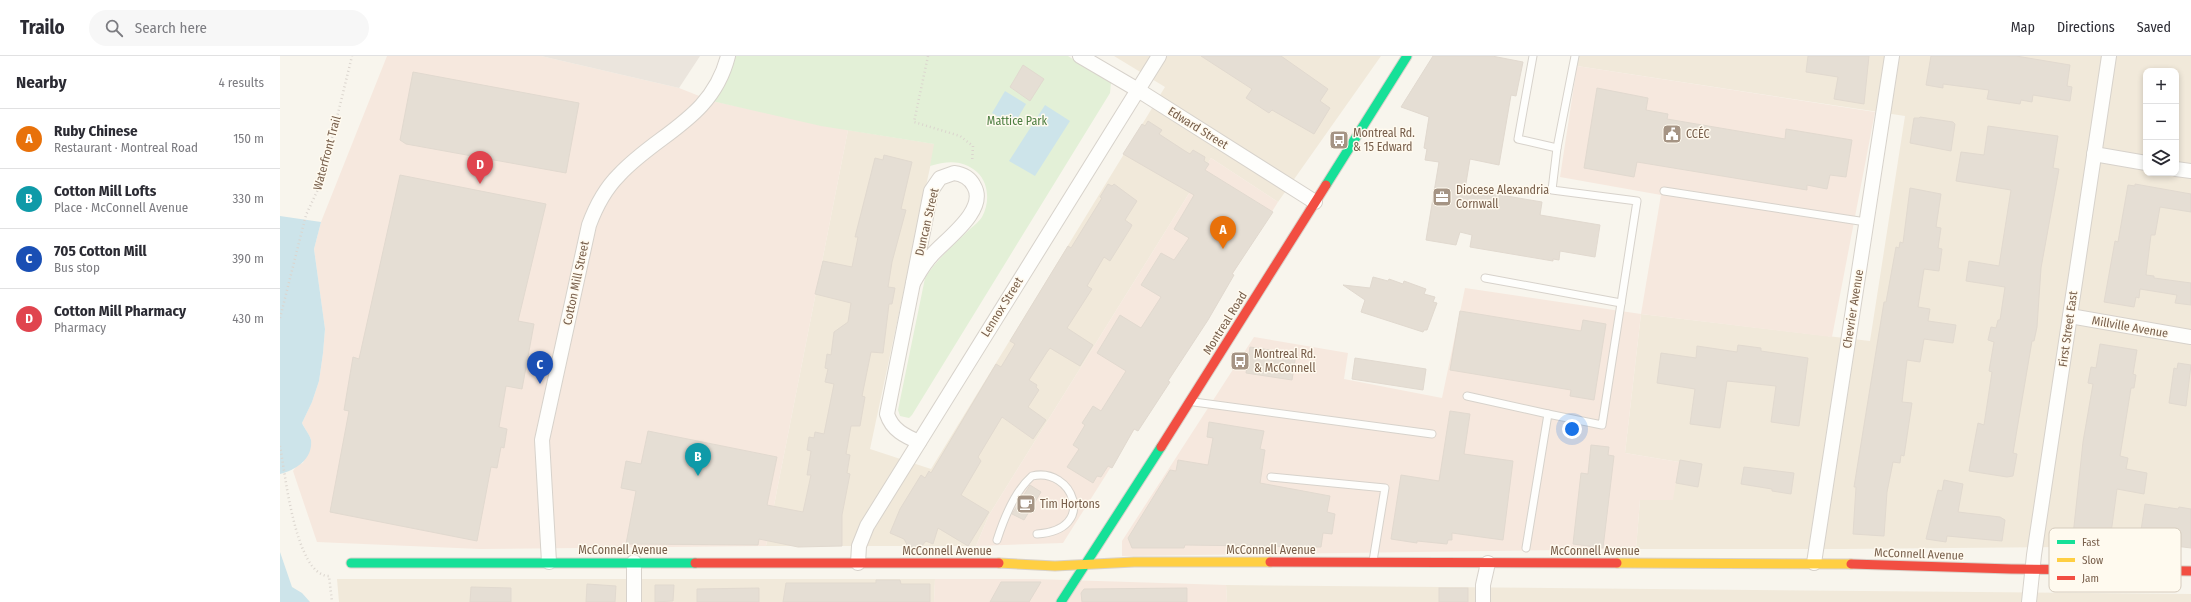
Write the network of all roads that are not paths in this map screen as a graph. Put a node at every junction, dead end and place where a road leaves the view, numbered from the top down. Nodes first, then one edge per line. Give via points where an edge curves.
1 (728, 56) edge
2 (1080, 56) edge
3 (1159, 56) edge
4 (1407, 56) edge
5 (1533, 56) edge
6 (1575, 56) edge
7 (1892, 56) edge
8 (2108, 56) edge
9 (1138, 90) junction
10 (1557, 148) junction
11 (2094, 154) junction
12 (2143, 162) edge
13 (2179, 169) edge
14 (2191, 171) edge
15 (1664, 191) dead end
16 (1315, 202) junction
17 (1866, 222) junction
18 (1485, 278) dead end
19 (913, 283) junction
20 (1621, 303) junction
21 (2070, 316) junction
22 (2191, 337) edge
23 (1467, 396) dead end
24 (1190, 402) junction
25 (1548, 414) junction
26 (1432, 434) dead end
27 (919, 442) junction
28 (1271, 477) dead end
29 (1037, 534) dead end
30 (996, 540) dead end
31 (1526, 548) dead end
32 (548, 562) junction
33 (634, 562) junction
34 (351, 563) dead end
35 (858, 563) junction
36 (1086, 563) junction
37 (1373, 563) junction
38 (1488, 563) junction
39 (1814, 563) junction
40 (2032, 569) junction
41 (2049, 569) edge
42 (2181, 571) edge
43 (2191, 571) edge
44 (634, 602) edge
45 (1061, 602) edge
46 (1483, 602) edge
47 (2029, 602) edge

1 - 32 street, Cotton Mill Street via 720,80 706,100 676,129 620,174 604,194 589,225 542,440
2 - 9 street, Edward Street
3 - 9 street, Lennox Street
4 - 16 main road, Montreal Road
5 - 10 lane via 1518,139
6 - 10 lane
7 - 17 street, Chevrier Avenue
8 - 11 street, First Street East
9 - 16 street, Edward Street
9 - 27 street, Lennox Street
10 - 20 lane via 1552,190 1636,201
11 - 12 street
11 - 21 street, First Street East
13 - 14 street
15 - 17 lane
16 - 24 main road, Montreal Road
17 - 39 street, Chevrier Avenue
18 - 20 lane
19 - 19 street, Duncan Street via 927,260 974,209 976,189 971,181 963,176 944,175 934,186
19 - 27 street, Duncan Street via 887,414 891,424 898,431
20 - 25 lane via 1602,425
21 - 22 street, Millville Avenue
21 - 40 street, First Street East
23 - 25 lane
24 - 26 lane
24 - 36 main road, Montreal Road
25 - 31 lane
27 - 35 street, Lennox Street via 864,532 859,546
28 - 37 lane via 1385,488
29 - 30 lane via 1049,534 1059,529 1068,521 1074,508 1072,494 1060,482 1046,475 1032,476 1023,486
32 - 33 main road, McConnell Avenue
32 - 34 main road, McConnell Avenue
33 - 35 main road, McConnell Avenue
33 - 44 street
35 - 36 main road, McConnell Avenue via 993,563 1055,566
36 - 37 main road, McConnell Avenue
36 - 45 main road, Montreal Road
37 - 38 main road, McConnell Avenue
38 - 39 main road, McConnell Avenue
38 - 46 street via 1483,585
39 - 40 main road, McConnell Avenue
40 - 41 main road, McConnell Avenue
40 - 47 street, First Street East
42 - 43 main road, McConnell Avenue

